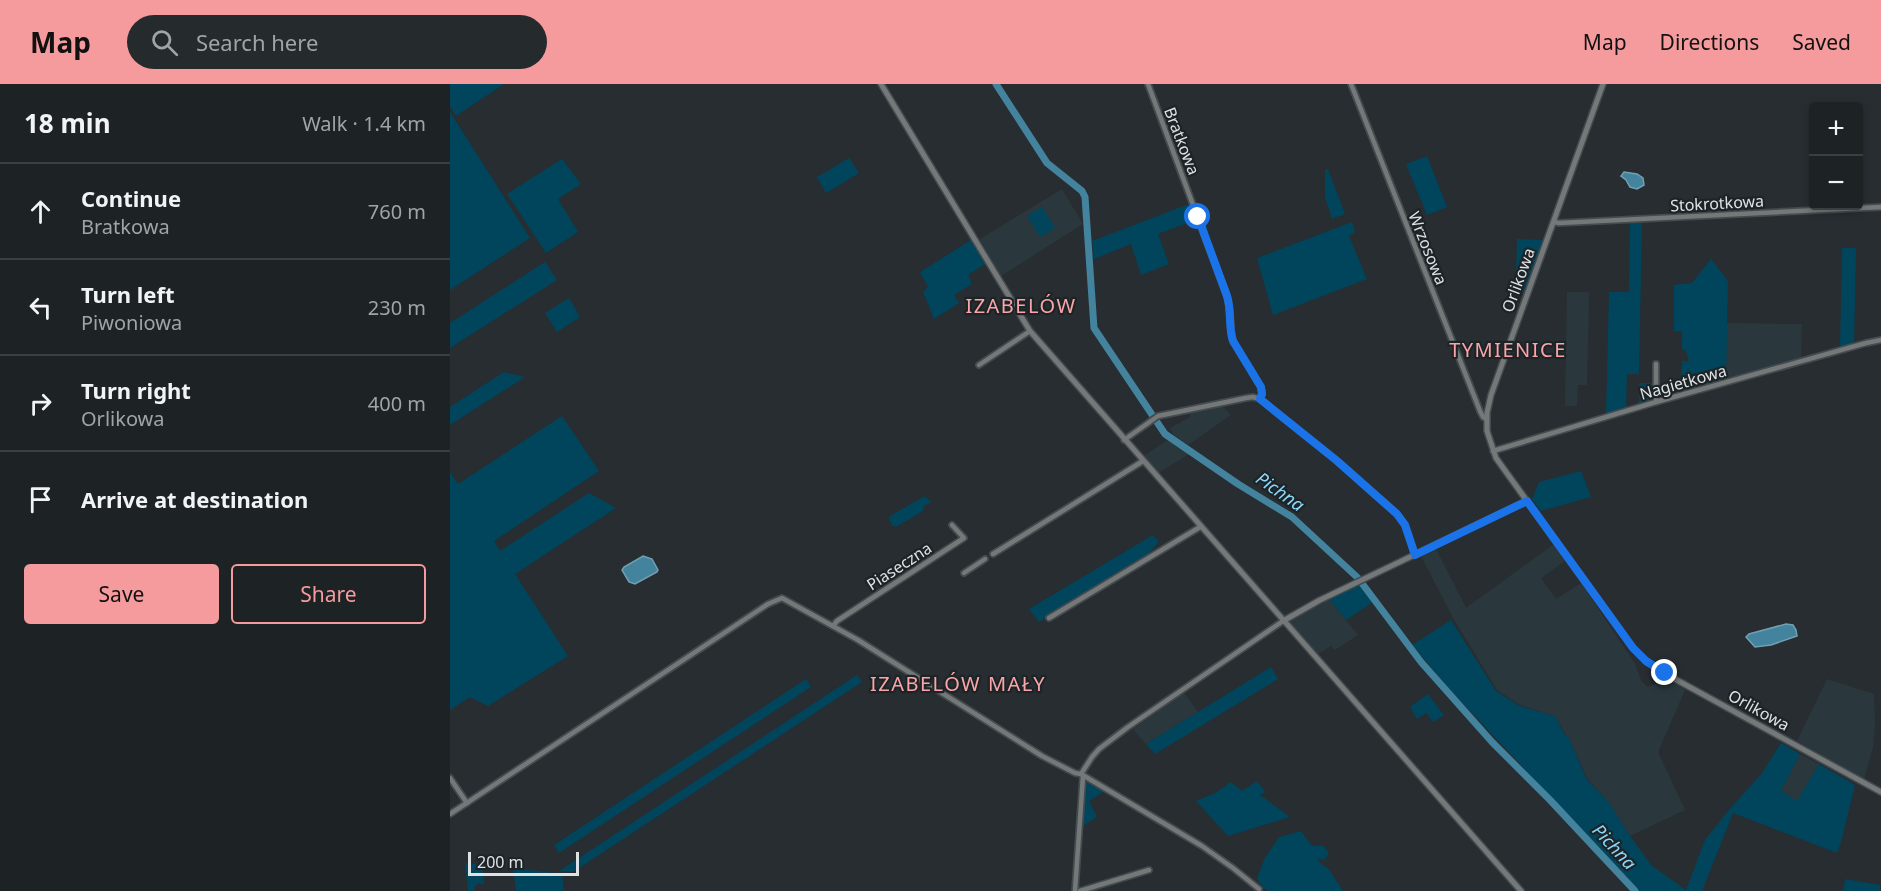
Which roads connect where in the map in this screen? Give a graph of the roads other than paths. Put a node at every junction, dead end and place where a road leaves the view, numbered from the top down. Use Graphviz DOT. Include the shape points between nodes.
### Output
graph roads {
  1 [pos="881,84"];
  2 [pos="1148,84"];
  3 [pos="1351,84"];
  4 [pos="1603,84"];
  5 [pos="1881,207"];
  6 [pos="1554,222"];
  7 [pos="1030,331"];
  8 [pos="1881,340"];
  9 [pos="1656,364"];
  10 [pos="979,365"];
  11 [pos="1260,399"];
  12 [pos="1656,402"];
  13 [pos="1486,419"];
  14 [pos="1124,440"];
  15 [pos="1493,451"];
  16 [pos="1143,461"];
  17 [pos="1527,501"];
  18 [pos="952,525"];
  19 [pos="1200,527"];
  20 [pos="993,554"];
  21 [pos="1415,555"];
  22 [pos="985,560"];
  23 [pos="964,573"];
  24 [pos="1049,618"];
  25 [pos="1283,621"];
  26 [pos="833,626"];
  27 [pos="1082,775"];
  28 [pos="450,777"];
  29 [pos="1881,792"];
  30 [pos="467,803"];
  31 [pos="450,814"];
  32 [pos="1149,870"];
  33 [pos="1259,889"];
  34 [pos="1075,891"];
  35 [pos="1080,891"];
  36 [pos="1521,891"];
  1 -- 7 [label="street"];
  2 -- 11 [label="street, Bratkowa" via="1227,296 1233,341 1261,387"];
  3 -- 13 [label="street, Wrzosowa" via="1479,411"];
  4 -- 6 [label="street, Orlikowa"];
  5 -- 6 [label="street, Stokrotkowa"];
  6 -- 13 [label="street, Orlikowa" via="1491,395"];
  7 -- 10 [label="street"];
  7 -- 14 [label="street"];
  8 -- 12 [label="street, Nagietkowa"];
  9 -- 12 [label="street"];
  11 -- 14 [label="street" via="1246,398 1156,418"];
  11 -- 21 [label="street" via="1397,514"];
  12 -- 15 [label="street, Nagietkowa"];
  13 -- 15 [label="street, Orlikowa"];
  14 -- 16 [label="street"];
  15 -- 17 [label="street, Orlikowa"];
  16 -- 19 [label="street"];
  16 -- 20 [label="street"];
  17 -- 21 [label="street"];
  17 -- 29 [label="street, Orlikowa" via="1646,661"];
  18 -- 26 [label="street, Piaseczna" via="964,538"];
  19 -- 24 [label="street"];
  19 -- 25 [label="street"];
  21 -- 25 [label="street"];
  22 -- 23 [label="street"];
  25 -- 27 [label="street" via="1114,738 1095,753"];
  25 -- 36 [label="street"];
  26 -- 27 [label="street" via="1042,756"];
  26 -- 30 [label="street" via="784,599 777,599"];
  27 -- 33 [label="street" via="1202,846"];
  27 -- 34 [label="street"];
  28 -- 30 [label="street"];
  30 -- 31 [label="street"];
  32 -- 35 [label="street"];
}
